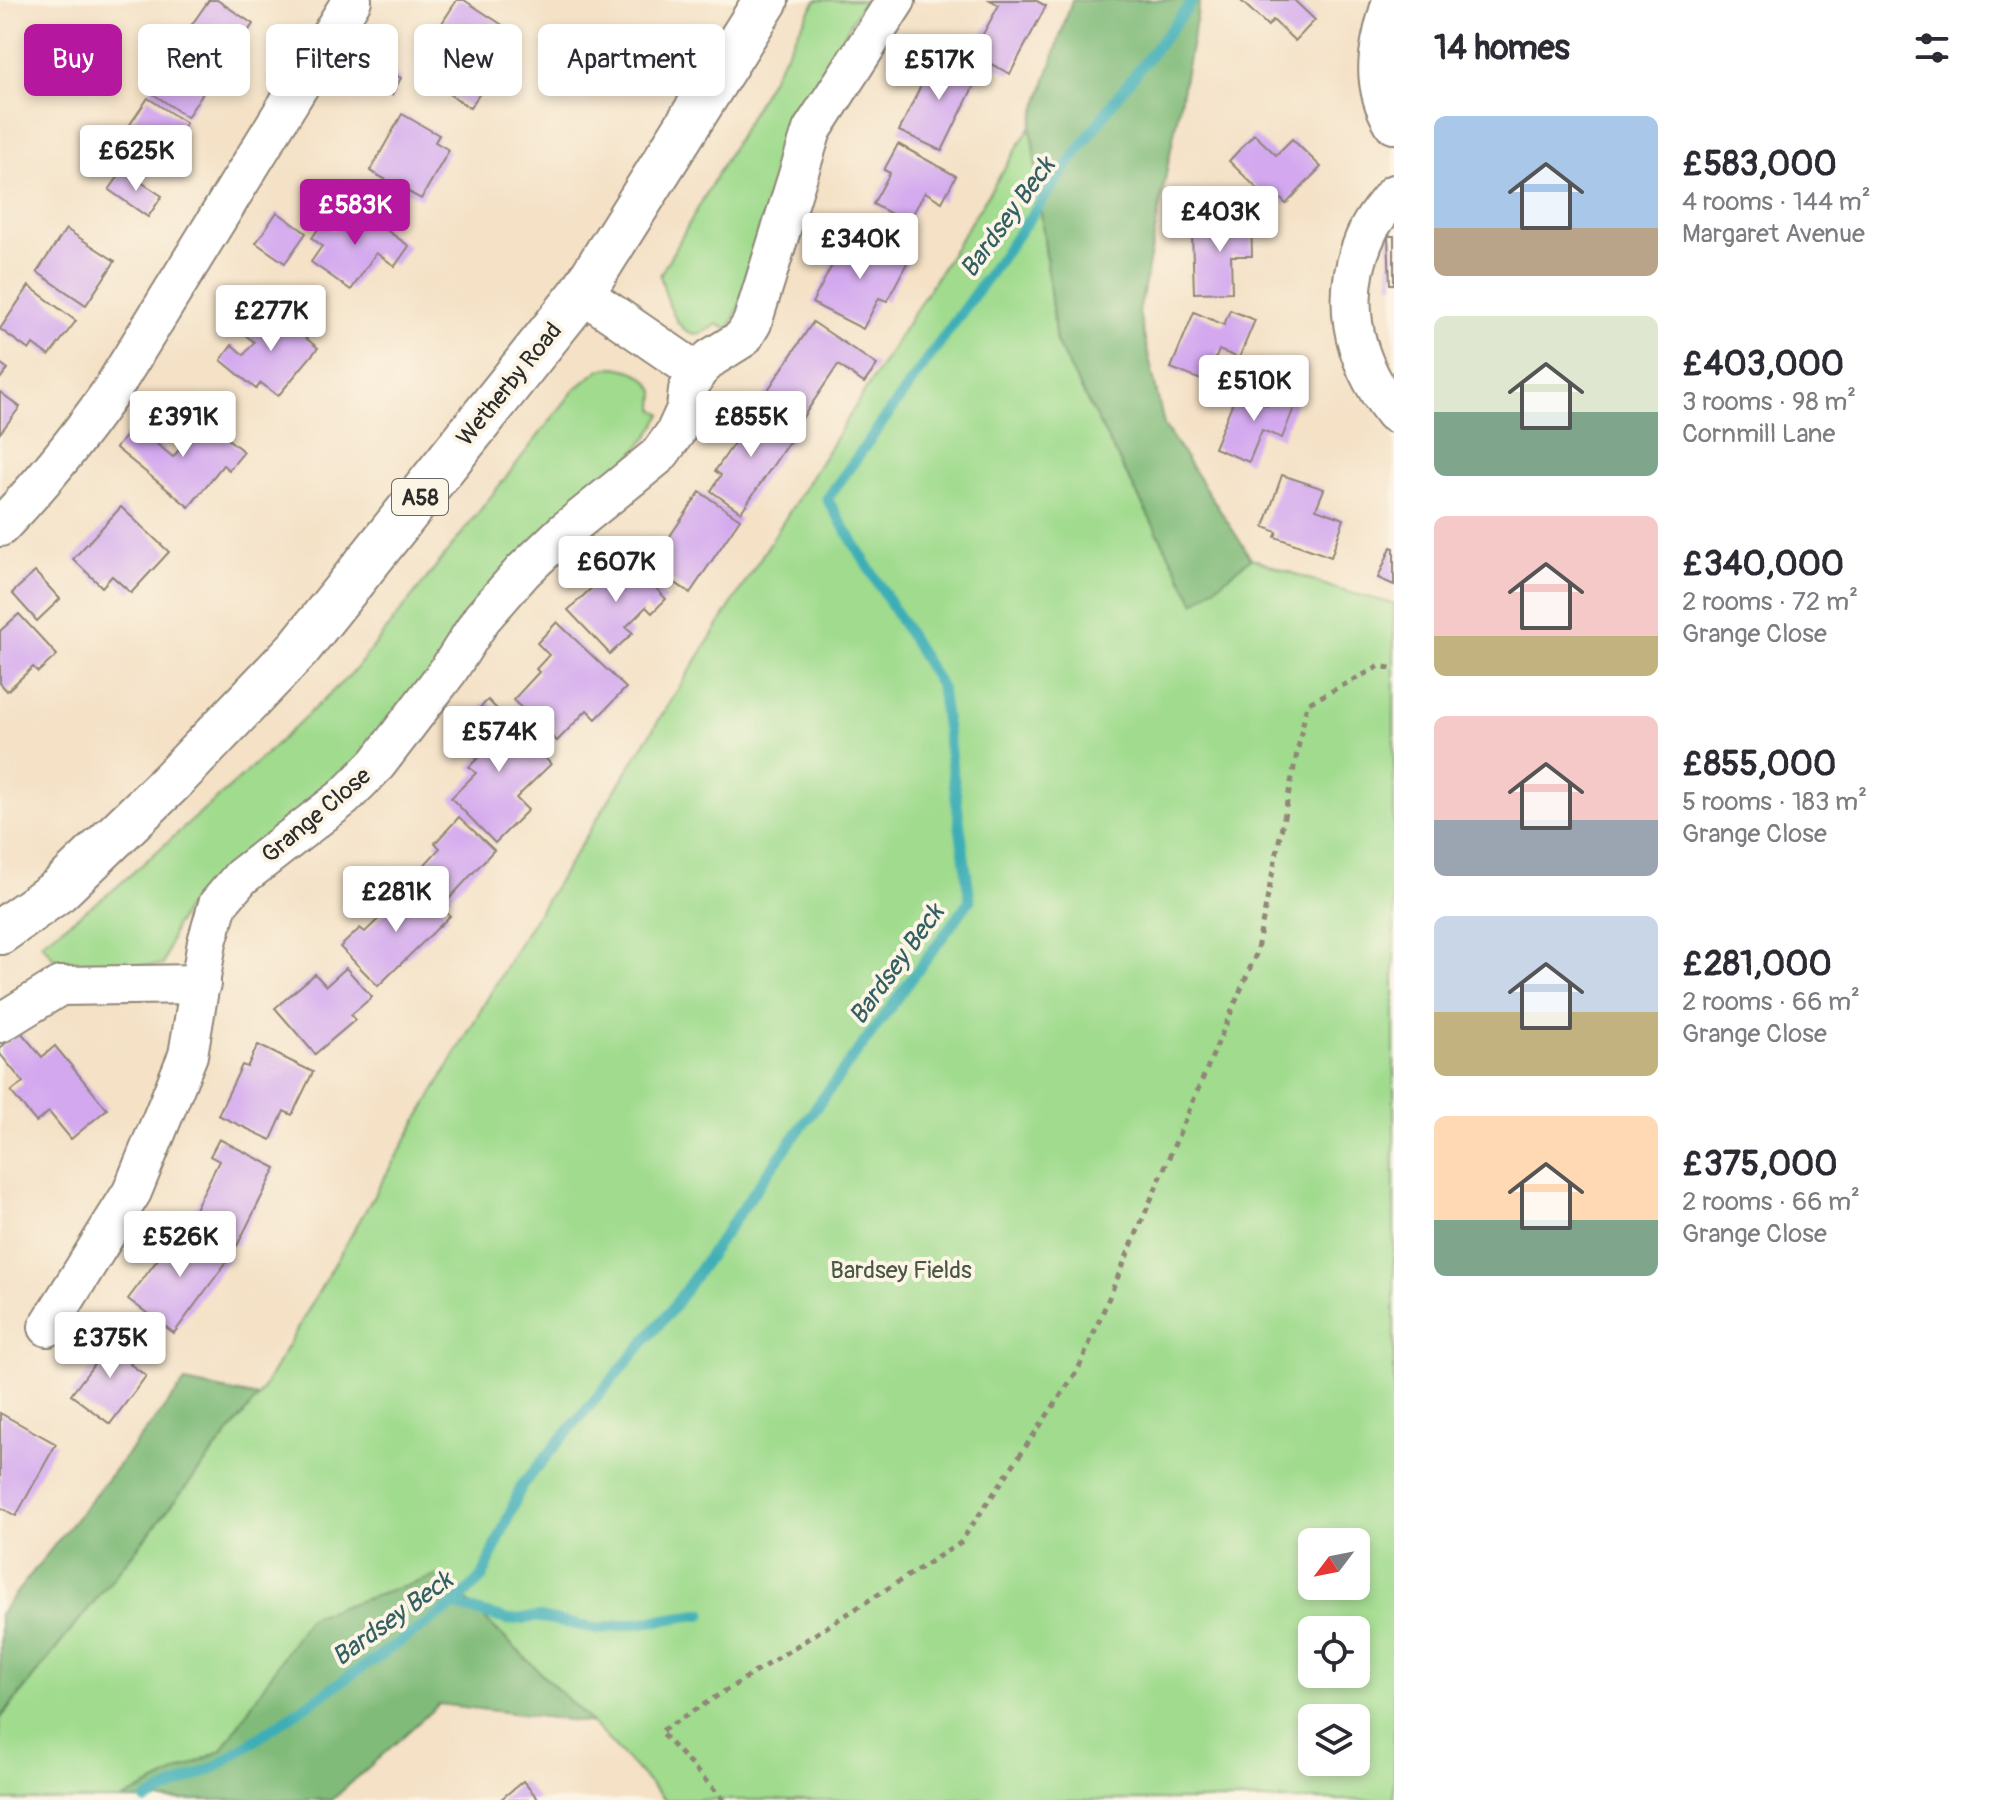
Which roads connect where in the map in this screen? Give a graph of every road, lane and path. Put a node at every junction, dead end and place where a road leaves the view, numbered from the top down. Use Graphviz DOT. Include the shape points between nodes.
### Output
graph roads {
  1 [pos="352,0"];
  2 [pos="766,0"];
  3 [pos="896,0"];
  4 [pos="1392,0"];
  5 [pos="1394,124"];
  6 [pos="1394,194"];
  7 [pos="582,293"];
  8 [pos="697,372"];
  9 [pos="1394,413"];
  10 [pos="0,527"];
  11 [pos="1394,669"];
  12 [pos="0,932"];
  13 [pos="201,984"];
  14 [pos="0,1023"];
  15 [pos="48,1327"];
  16 [pos="724,1800"];
  1 -- 10 [label="street" via="110,393 74,445"];
  2 -- 7 [label="main road, Wetherby Road / A58"];
  3 -- 8 [label="street" via="812,130 752,323 743,338"];
  4 -- 5 [label="street" via="1378,50 1380,93"];
  6 -- 9 [label="street" via="1370,226 1359,253 1352,310 1364,367"];
  7 -- 8 [label="street"];
  7 -- 12 [label="main road, Wetherby Road / A58" via="299,648 59,890"];
  8 -- 13 [label="street, Grange Close" via="686,409 659,455 523,571 482,618 377,764 343,798 241,877 218,904"];
  11 -- 16 [label="path" via="1380,666 1307,704 1256,954 1078,1370 960,1543 660,1732"];
  13 -- 14 [label="street" via="60,986"];
  13 -- 15 [label="street, Grange Close" via="188,1055 132,1192"];
}
